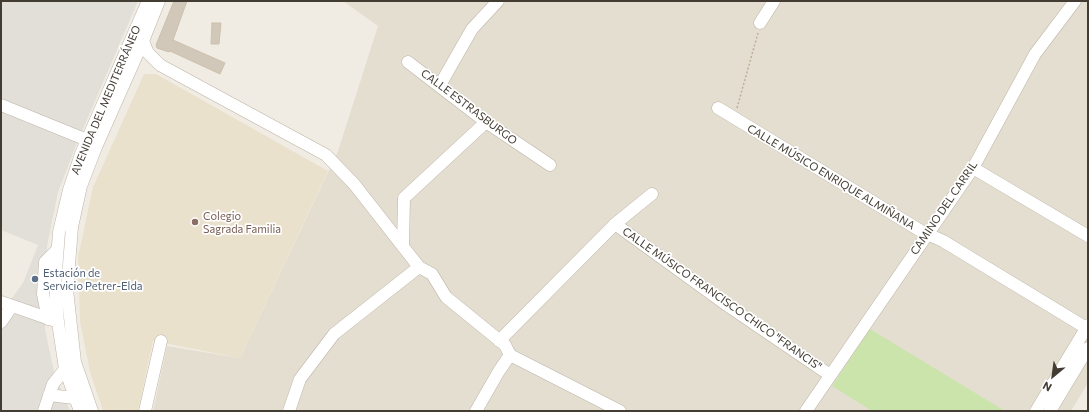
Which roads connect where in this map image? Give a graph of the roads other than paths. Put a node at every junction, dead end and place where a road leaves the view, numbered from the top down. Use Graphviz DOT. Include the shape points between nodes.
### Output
graph roads {
  1 [pos="148,1"];
  2 [pos="159,1"];
  3 [pos="498,1"];
  4 [pos="774,1"];
  5 [pos="1075,1"];
  6 [pos="760,23"];
  7 [pos="143,41"];
  8 [pos="408,62"];
  9 [pos="160,65"];
  10 [pos="132,66"];
  11 [pos="440,85"];
  12 [pos="1,105"];
  13 [pos="718,108"];
  14 [pos="486,122"];
  15 [pos="87,140"];
  16 [pos="550,165"];
  17 [pos="973,168"];
  18 [pos="652,194"];
  19 [pos="615,224"];
  20 [pos="928,233"];
  21 [pos="1088,236"];
  22 [pos="403,247"];
  23 [pos="418,267"];
  24 [pos="6,304"];
  25 [pos="53,320"];
  26 [pos="1,322"];
  27 [pos="1087,327"];
  28 [pos="161,341"];
  29 [pos="500,341"];
  30 [pos="1088,348"];
  31 [pos="510,356"];
  32 [pos="65,369"];
  33 [pos="830,375"];
  34 [pos="49,395"];
  35 [pos="74,398"];
  36 [pos="44,411"];
  37 [pos="80,411"];
  38 [pos="92,411"];
  39 [pos="145,411"];
  40 [pos="289,411"];
  41 [pos="476,411"];
  42 [pos="620,411"];
  43 [pos="806,411"];
  44 [pos="1036,411"];
  45 [pos="1050,411"];
  1 -- 15 [label="street, AVENIDA DEL MEDITERRÁNEO"];
  2 -- 7 [label="street, AVENIDA DEL MEDITERRÁNEO"];
  3 -- 11 [label="street" via="472,29"];
  4 -- 6 [label="street"];
  5 -- 17 [label="street, CAMINO DEL CARRIL" via="1035,54"];
  7 -- 9 [label="street" via="148,53"];
  7 -- 10 [label="street, AVENIDA DEL MEDITERRÁNEO"];
  8 -- 11 [label="street, CALLE ESTRASBURGO"];
  9 -- 10 [label="street" via="145,63"];
  9 -- 22 [label="street" via="326,155 354,184"];
  10 -- 38 [label="street, AVENIDA DEL MEDITERRÁNEO" via="96,147 82,186 72,227 67,290 75,362"];
  11 -- 14 [label="street, CALLE ESTRASBURGO"];
  12 -- 15 [label="street"];
  13 -- 20 [label="street, CALLE MÚSICO ENRIQUE ALMIÑANA"];
  14 -- 16 [label="street, CALLE ESTRASBURGO"];
  14 -- 22 [label="street" via="404,198"];
  15 -- 25 [label="street, AVENIDA DEL MEDITERRÁNEO" via="69,190 56,251"];
  17 -- 20 [label="street, CAMINO DEL CARRIL"];
  17 -- 21 [label="street"];
  18 -- 19 [label="street"];
  19 -- 29 [label="street"];
  19 -- 33 [label="street, CALLE MÚSICO FRANCISCO CHICO \"FRANCIS\"" via="724,303"];
  20 -- 27 [label="street, CALLE MÚSICO ENRIQUE ALMIÑANA"];
  20 -- 33 [label="street, CAMINO DEL CARRIL"];
  22 -- 23 [label="street"];
  23 -- 29 [label="street" via="432,274 446,296"];
  23 -- 40 [label="street" via="334,334 300,379"];
  24 -- 25 [label="street"];
  24 -- 26 [label="street"];
  25 -- 32 [label="street, AVENIDA DEL MEDITERRÁNEO"];
  27 -- 44 [label="street"];
  28 -- 39 [label="street"];
  29 -- 31 [label="street"];
  30 -- 45 [label="street"];
  31 -- 41 [label="street"];
  31 -- 42 [label="street"];
  32 -- 34 [label="street" via="53,384"];
  32 -- 35 [label="street, AVENIDA DEL MEDITERRÁNEO"];
  33 -- 43 [label="street, CAMINO DEL CARRIL"];
  34 -- 35 [label="street"];
  34 -- 36 [label="street"];
  35 -- 37 [label="street, AVENIDA DEL MEDITERRÁNEO"];
}
